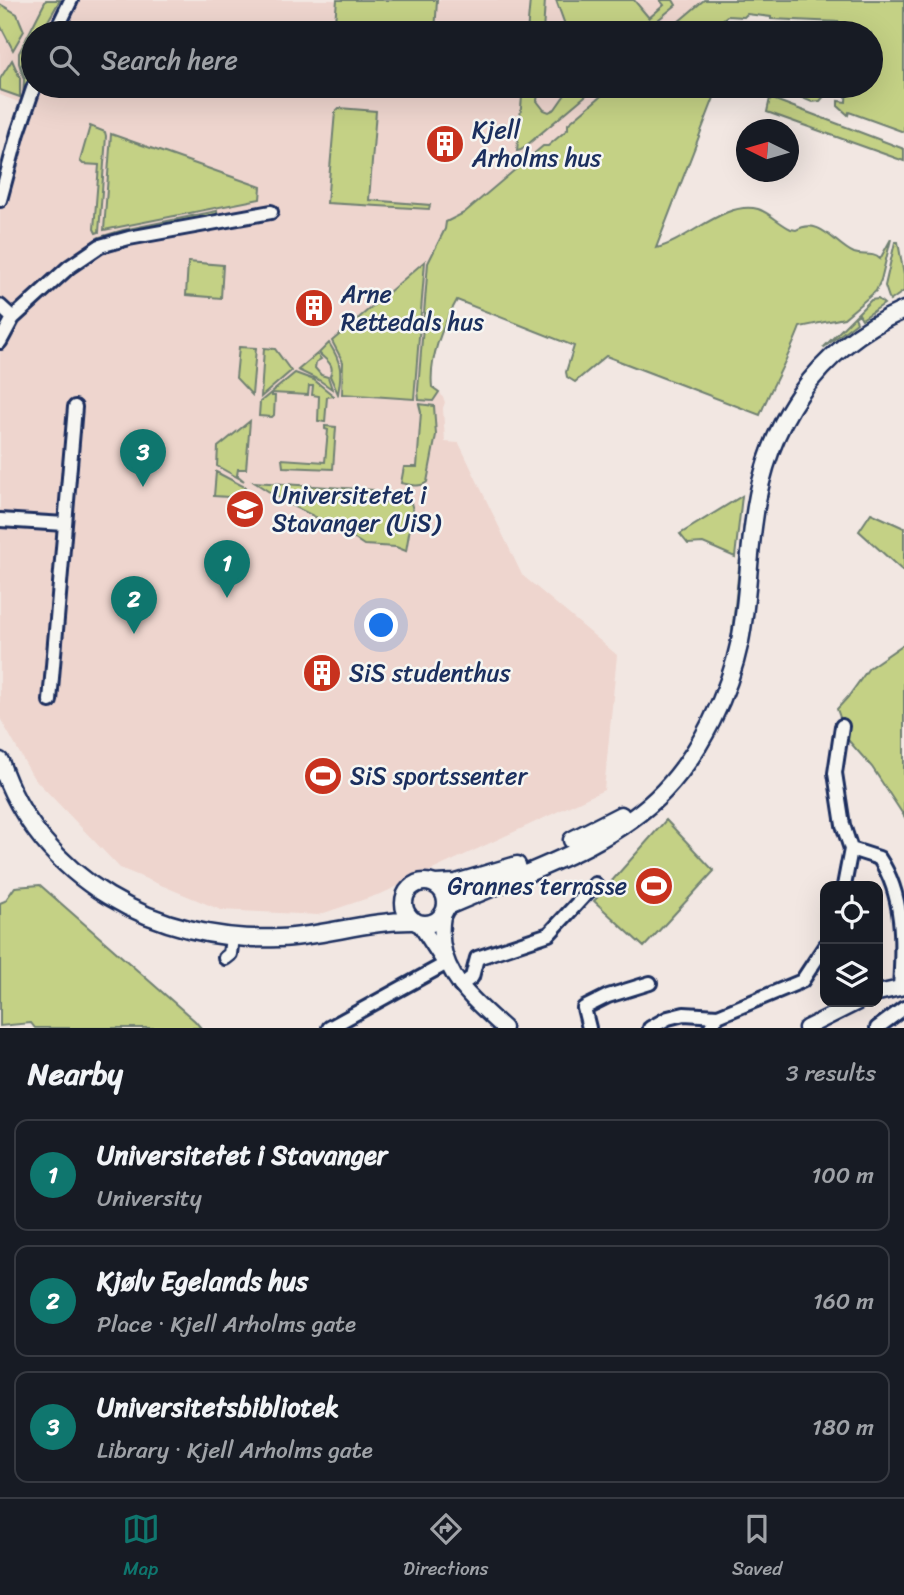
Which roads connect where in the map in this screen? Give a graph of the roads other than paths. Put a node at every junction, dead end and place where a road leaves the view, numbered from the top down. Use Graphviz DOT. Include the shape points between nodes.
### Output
graph roads {
  1 [pos="71,0"];
  2 [pos="61,21"];
  3 [pos="30,98"];
  4 [pos="0,200"];
  5 [pos="271,212"];
  6 [pos="0,306"];
  7 [pos="904,310"];
  8 [pos="13,318"];
  9 [pos="904,321"];
  10 [pos="0,342"];
  11 [pos="75,407"];
  12 [pos="771,451"];
  13 [pos="0,520"];
  14 [pos="65,524"];
  15 [pos="50,701"];
  16 [pos="842,726"];
  17 [pos="697,744"];
  18 [pos="0,761"];
  19 [pos="851,849"];
  20 [pos="845,881"];
  21 [pos="435,884"];
  22 [pos="595,884"];
  23 [pos="405,896"];
  24 [pos="445,911"];
  25 [pos="417,922"];
  26 [pos="354,927"];
  27 [pos="904,934"];
  28 [pos="232,937"];
  29 [pos="820,954"];
  30 [pos="225,958"];
  31 [pos="447,963"];
  32 [pos="650,983"];
  33 [pos="460,986"];
  34 [pos="902,987"];
  35 [pos="883,992"];
  36 [pos="848,1007"];
  37 [pos="904,1008"];
  38 [pos="718,1016"];
  39 [pos="329,1028"];
  40 [pos="503,1028"];
  41 [pos="589,1028"];
  42 [pos="650,1028"];
  43 [pos="710,1028"];
  44 [pos="806,1028"];
  45 [pos="877,1028"];
  1 -- 2 [label="street"];
  3 -- 4 [label="street"];
  5 -- 8 [label="street" via="100,246 75,261"];
  6 -- 8 [label="street"];
  7 -- 12 [label="main road" via="853,340 810,380 781,424"];
  8 -- 10 [label="street"];
  9 -- 12 [label="main road" via="867,342 818,385"];
  11 -- 14 [label="street"];
  12 -- 17 [label="main road" via="754,517 736,657 719,705"];
  13 -- 14 [label="street"];
  14 -- 15 [label="street"];
  16 -- 19 [label="street" via="835,773"];
  17 -- 21 [label="main road" via="651,792 611,821 513,867"];
  17 -- 24 [label="main road" via="676,778 624,826"];
  18 -- 28 [label="main road" via="28,821 57,857 82,878 147,915"];
  19 -- 20 [label="street"];
  19 -- 27 [label="street" via="873,855 883,864 902,906"];
  21 -- 23 [label="main road" via="414,885"];
  21 -- 24 [label="main road" via="444,894"];
  22 -- 33 [label="street" via="556,935 477,958 472,977"];
  23 -- 25 [label="main road" via="406,911"];
  23 -- 26 [label="main road"];
  24 -- 25 [label="main road" via="434,922"];
  24 -- 31 [label="street" via="442,937"];
  25 -- 26 [label="main road"];
  25 -- 31 [label="street"];
  26 -- 28 [label="main road" via="282,937"];
  27 -- 34 [label="street"];
  28 -- 30 [label="street"];
  29 -- 38 [label="street" via="802,981"];
  31 -- 33 [label="street"];
  31 -- 39 [label="street"];
  32 -- 41 [label="street" via="584,1008"];
  33 -- 40 [label="street"];
  34 -- 35 [label="street"];
  36 -- 44 [label="street"];
  37 -- 45 [label="street"];
  38 -- 42 [label="street" via="687,1014"];
  38 -- 43 [label="street"];
}
